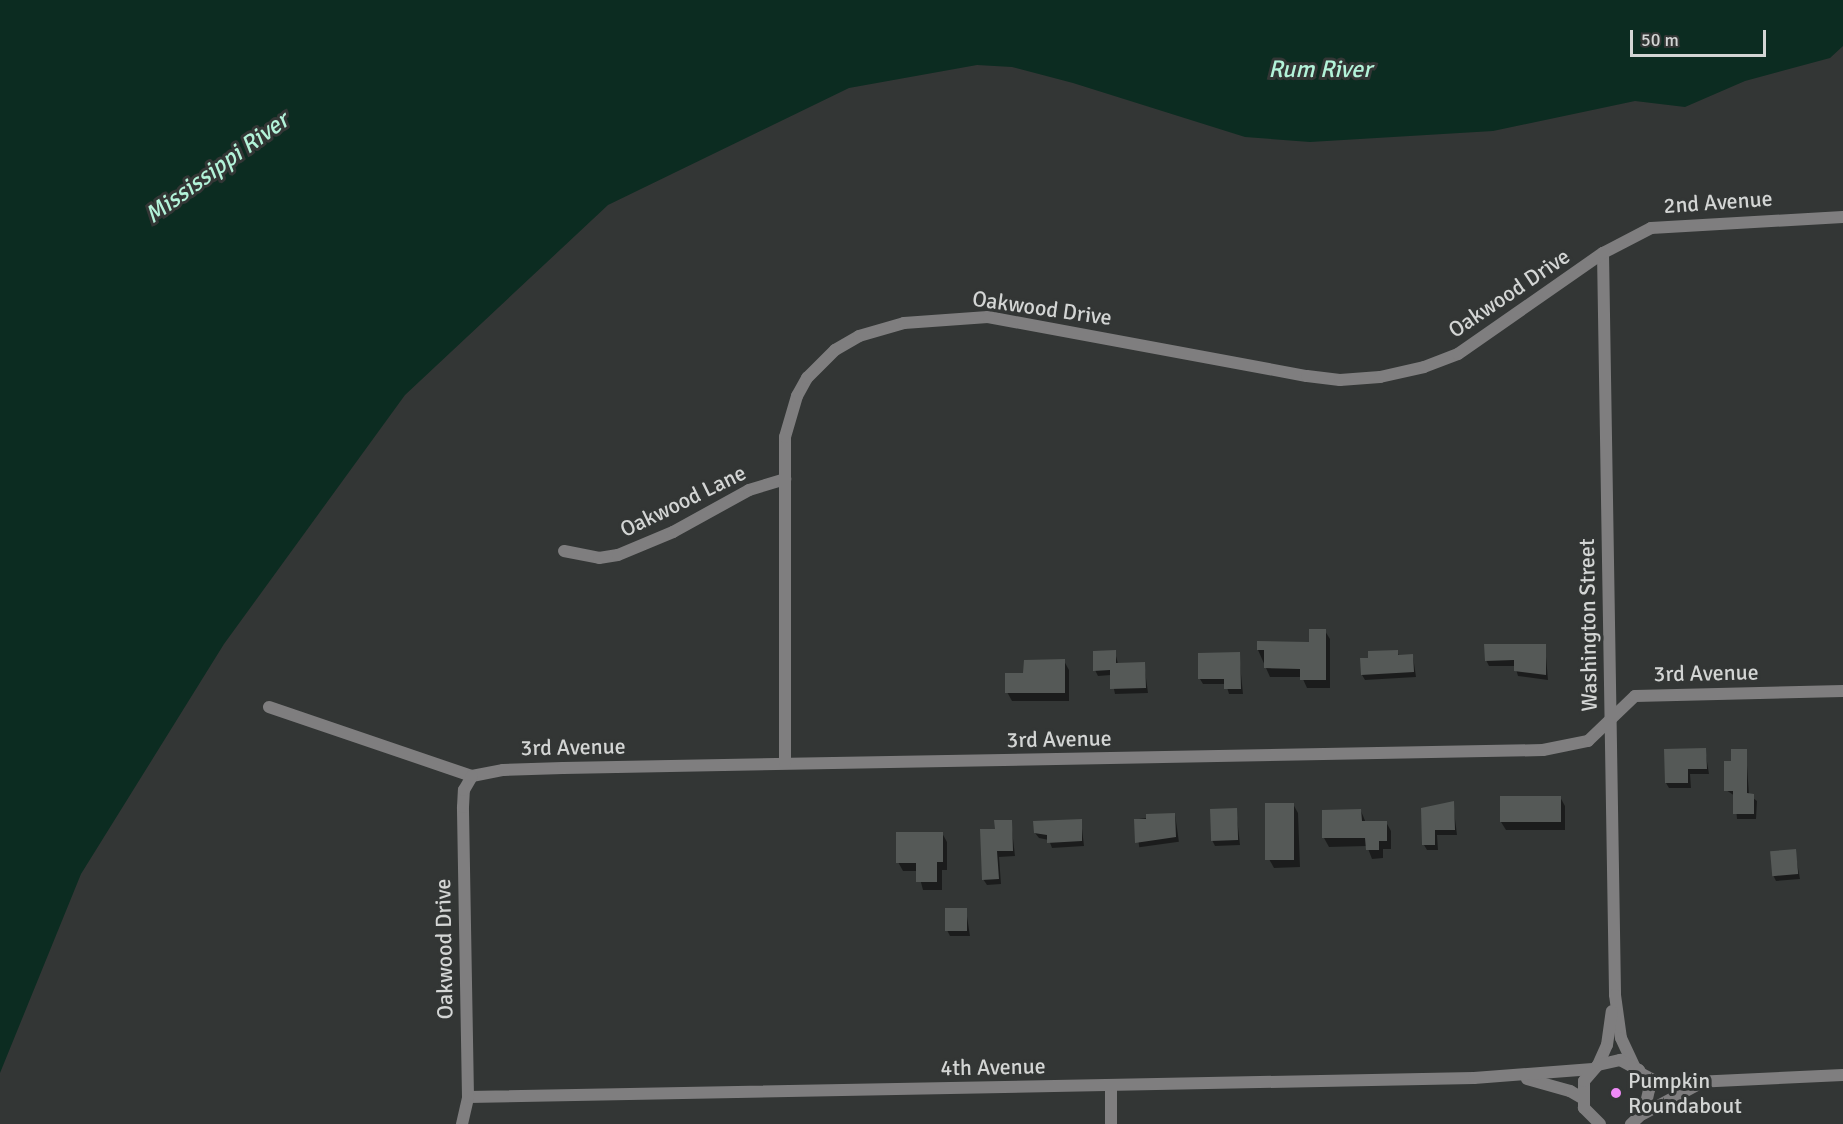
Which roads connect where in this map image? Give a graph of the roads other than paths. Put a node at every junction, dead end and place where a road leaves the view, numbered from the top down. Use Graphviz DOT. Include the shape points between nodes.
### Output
graph roads {
  1 [pos="1843,217"];
  2 [pos="1603,253"];
  3 [pos="784,479"];
  4 [pos="564,551"];
  5 [pos="1843,691"];
  6 [pos="269,707"];
  7 [pos="1611,717"];
  8 [pos="785,763"];
  9 [pos="472,776"];
  10 [pos="1615,995"];
  11 [pos="1595,1067"];
  12 [pos="1638,1070"];
  13 [pos="1843,1075"];
  14 [pos="1520,1077"];
  15 [pos="1706,1081"];
  16 [pos="1111,1086"];
  17 [pos="468,1097"];
  18 [pos="1583,1103"];
  19 [pos="1635,1121"];
  20 [pos="462,1124"];
  21 [pos="1112,1124"];
  22 [pos="1586,1124"];
  23 [pos="1600,1124"];
  1 -- 2 [label="street, 2nd Avenue" via="1651,228"];
  2 -- 3 [label="street, Oakwood Drive" via="1458,354 1424,368 1380,376 1340,380 1307,376 988,316 951,317 881,328 835,350 807,378 790,416"];
  2 -- 7 [label="street, Washington Street"];
  3 -- 4 [label="street, Oakwood Lane" via="749,490 673,532 618,555 599,558"];
  3 -- 8 [label="street, Oakwood Drive"];
  5 -- 7 [label="street, 3rd Avenue" via="1643,695 1625,703"];
  6 -- 9 [label="street, 3rd Avenue"];
  7 -- 8 [label="street, 3rd Avenue" via="1588,741 1543,750"];
  7 -- 10 [label="street, Washington Street"];
  8 -- 9 [label="street, 3rd Avenue" via="503,770"];
  9 -- 17 [label="street, Oakwood Drive" via="464,790 463,807"];
  10 -- 11 [label="street, Washington Street" via="1607,1045"];
  10 -- 12 [label="street, Washington Street" via="1621,1038"];
  11 -- 12 [label="street" via="1620,1060"];
  11 -- 14 [label="street, 4th Avenue"];
  11 -- 18 [label="street" via="1584,1081"];
  12 -- 15 [label="street" via="1654,1081"];
  12 -- 19 [label="street" via="1649,1090"];
  13 -- 15 [label="street"];
  14 -- 16 [label="street, 4th Avenue"];
  14 -- 18 [label="street, 4th Avenue" via="1570,1091"];
  15 -- 19 [label="street"];
  16 -- 17 [label="street, 4th Avenue"];
  16 -- 21 [label="street"];
  17 -- 20 [label="street, Oakwood Drive"];
  18 -- 22 [label="street"];
  18 -- 23 [label="street"];
}
